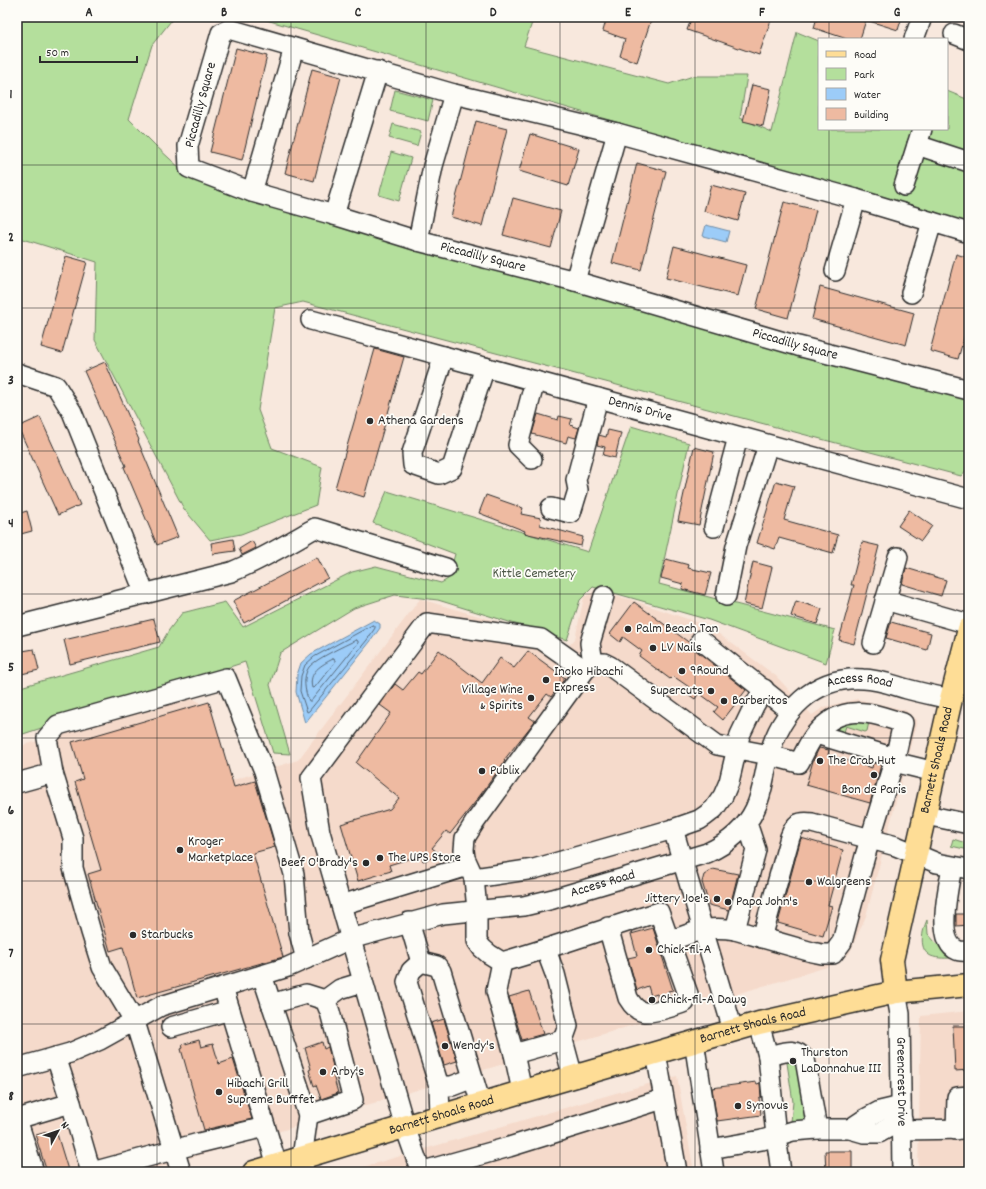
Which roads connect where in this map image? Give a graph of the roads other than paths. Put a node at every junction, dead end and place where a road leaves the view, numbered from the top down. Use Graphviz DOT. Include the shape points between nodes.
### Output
graph roads {
  1 [pos="922,17"];
  2 [pos="914,38"];
  3 [pos="294,48"];
  4 [pos="378,71"];
  5 [pos="454,94"];
  6 [pos="617,133"];
  7 [pos="919,137"];
  8 [pos="969,162"];
  9 [pos="904,186"];
  10 [pos="252,192"];
  11 [pos="856,199"];
  12 [pos="334,215"];
  13 [pos="932,222"];
  14 [pos="969,233"];
  15 [pos="418,241"];
  16 [pos="835,271"];
  17 [pos="575,281"];
  18 [pos="911,293"];
  19 [pos="311,320"];
  20 [pos="444,356"];
  21 [pos="485,367"];
  22 [pos="17,373"];
  23 [pos="535,381"];
  24 [pos="969,390"];
  25 [pos="598,398"];
  26 [pos="738,436"];
  27 [pos="768,445"];
  28 [pos="532,460"];
  29 [pos="969,499"];
  30 [pos="551,508"];
  31 [pos="714,526"];
  32 [pos="898,558"];
  33 [pos="446,568"];
  34 [pos="145,594"];
  35 [pos="604,596"];
  36 [pos="726,596"];
  37 [pos="885,600"];
  38 [pos="969,624"];
  39 [pos="17,626"];
  40 [pos="969,629"];
  41 [pos="702,640"];
  42 [pos="873,642"];
  43 [pos="589,666"];
  44 [pos="965,668"];
  45 [pos="764,689"];
  46 [pos="951,699"];
  47 [pos="790,711"];
  48 [pos="816,734"];
  49 [pos="736,748"];
  50 [pos="769,755"];
  51 [pos="894,760"];
  52 [pos="935,772"];
  53 [pos="53,773"];
  54 [pos="17,784"];
  55 [pos="926,815"];
  56 [pos="747,823"];
  57 [pos="969,824"];
  58 [pos="673,829"];
  59 [pos="871,839"];
  60 [pos="916,854"];
  61 [pos="683,861"];
  62 [pos="960,868"];
  63 [pos="471,872"];
  64 [pos="341,905"];
  65 [pos="477,910"];
  66 [pos="409,922"];
  67 [pos="608,927"];
  68 [pos="703,929"];
  69 [pos="735,930"];
  70 [pos="762,938"];
  71 [pos="350,939"];
  72 [pos="670,941"];
  73 [pos="546,950"];
  74 [pos="969,951"];
  75 [pos="306,959"];
  76 [pos="421,962"];
  77 [pos="502,962"];
  78 [pos="262,975"];
  79 [pos="363,982"];
  80 [pos="969,986"];
  81 [pos="223,987"];
  82 [pos="896,992"];
  83 [pos="325,1000"];
  84 [pos="271,1004"];
  85 [pos="230,1010"];
  86 [pos="135,1022"];
  87 [pos="759,1023"];
  88 [pos="171,1027"];
  89 [pos="733,1030"];
  90 [pos="563,1040"];
  91 [pos="694,1041"];
  92 [pos="656,1053"];
  93 [pos="514,1054"];
  94 [pos="768,1056"];
  95 [pos="56,1057"];
  96 [pos="17,1068"];
  97 [pos="573,1077"];
  98 [pos="473,1078"];
  99 [pos="439,1086"];
  100 [pos="522,1092"];
  101 [pos="969,1096"];
  102 [pos="663,1099"];
  103 [pos="72,1103"];
  104 [pos="481,1104"];
  105 [pos="308,1115"];
  106 [pos="440,1116"];
  107 [pos="902,1119"];
  108 [pos="265,1127"];
  109 [pos="405,1127"];
  110 [pos="817,1129"];
  111 [pos="962,1129"];
  112 [pos="776,1136"];
  113 [pos="174,1149"];
  114 [pos="710,1149"];
  115 [pos="303,1165"];
  116 [pos="277,1166"];
  117 [pos="34,1172"];
  118 [pos="91,1172"];
  119 [pos="181,1172"];
  120 [pos="254,1172"];
  121 [pos="421,1172"];
  122 [pos="677,1172"];
  123 [pos="714,1172"];
  124 [pos="781,1172"];
  125 [pos="902,1172"];
  1 -- 2 [label="street"];
  3 -- 4 [label="street, Piccadilly Square"];
  3 -- 10 [label="street"];
  3 -- 10 [label="street, Piccadilly Square" via="229,29 221,33 188,146 189,168"];
  4 -- 5 [label="street, Piccadilly Square"];
  4 -- 12 [label="street"];
  5 -- 6 [label="street, Piccadilly Square"];
  5 -- 15 [label="street" via="433,166"];
  6 -- 11 [label="street, Piccadilly Square"];
  6 -- 17 [label="street"];
  7 -- 8 [label="street"];
  7 -- 9 [label="street"];
  10 -- 12 [label="street, Piccadilly Square"];
  11 -- 13 [label="street, Piccadilly Square"];
  11 -- 16 [label="street"];
  12 -- 15 [label="street, Piccadilly Square"];
  13 -- 14 [label="street, Piccadilly Square"];
  13 -- 18 [label="street"];
  15 -- 17 [label="street, Piccadilly Square"];
  17 -- 24 [label="street, Piccadilly Square" via="798,346"];
  19 -- 20 [label="street, Dennis Drive"];
  20 -- 21 [label="street, Dennis Drive"];
  20 -- 21 [label="street" via="412,453 413,465 438,474 452,468"];
  21 -- 23 [label="street, Dennis Drive"];
  22 -- 34 [label="street" via="56,386 72,412"];
  23 -- 25 [label="street, Dennis Drive"];
  23 -- 28 [label="street" via="518,445"];
  25 -- 26 [label="street, Dennis Drive"];
  25 -- 30 [label="street" via="576,480 578,490 571,513"];
  26 -- 27 [label="street, Dennis Drive"];
  26 -- 31 [label="street"];
  27 -- 29 [label="street, Dennis Drive"];
  27 -- 36 [label="street" via="736,546"];
  32 -- 37 [label="street"];
  33 -- 34 [label="street" via="315,528 250,565"];
  34 -- 39 [label="street"];
  35 -- 43 [label="street" via="590,643"];
  37 -- 38 [label="street"];
  37 -- 42 [label="street"];
  40 -- 44 [label="main road, Barnett Shoals Road"];
  41 -- 45 [label="street"];
  43 -- 49 [label="street" via="604,662 717,745"];
  43 -- 63 [label="street" via="465,838 465,858"];
  43 -- 64 [label="street" via="541,640 427,623 311,778 320,832"];
  44 -- 46 [label="main road, Barnett Shoals Road"];
  45 -- 47 [label="street"];
  45 -- 49 [label="street" via="743,727"];
  46 -- 47 [label="street, Access Road" via="877,681 853,679 834,682 814,690"];
  46 -- 52 [label="main road, Barnett Shoals Road"];
  47 -- 50 [label="street, Access Road" via="778,729"];
  48 -- 50 [label="street" via="799,763"];
  48 -- 51 [label="street"];
  48 -- 51 [label="street" via="839,716 858,712 875,714 903,723"];
  49 -- 50 [label="street"];
  49 -- 58 [label="street" via="729,782 720,802 706,816"];
  50 -- 56 [label="street, Access Road" via="760,796"];
  51 -- 52 [label="street"];
  51 -- 59 [label="street"];
  52 -- 55 [label="main road, Barnett Shoals Road"];
  53 -- 54 [label="street"];
  53 -- 75 [label="street" via="47,738 58,725 226,678 264,771 294,874 299,934"];
  53 -- 86 [label="street" via="73,838 73,868 102,967"];
  55 -- 57 [label="street"];
  55 -- 60 [label="main road, Barnett Shoals Road"];
  56 -- 61 [label="street, Access Road" via="719,848"];
  56 -- 69 [label="street" via="756,850"];
  58 -- 61 [label="street"];
  58 -- 63 [label="street" via="534,869"];
  59 -- 60 [label="street"];
  59 -- 70 [label="street" via="842,942 833,954 822,954"];
  59 -- 70 [label="street" via="812,823 798,824 790,837"];
  60 -- 62 [label="street" via="937,863"];
  60 -- 82 [label="main road, Barnett Shoals Road" via="892,960"];
  61 -- 65 [label="street, Access Road" via="554,899 524,906"];
  61 -- 68 [label="street"];
  62 -- 74 [label="street" via="945,908 946,933 950,945 957,951"];
  63 -- 64 [label="street"];
  63 -- 65 [label="street"];
  64 -- 71 [label="street"];
  65 -- 66 [label="street, Access Road"];
  65 -- 77 [label="street" via="477,941 489,954"];
  66 -- 71 [label="street, Access Road"];
  66 -- 76 [label="street"];
  67 -- 72 [label="street" via="659,912"];
  67 -- 72 [label="street" via="628,998 633,1006 645,1013 685,1002 688,994"];
  67 -- 73 [label="street"];
  68 -- 69 [label="street"];
  68 -- 72 [label="street"];
  68 -- 89 [label="street"];
  69 -- 70 [label="street"];
  71 -- 75 [label="street, Access Road"];
  71 -- 79 [label="street"];
  73 -- 77 [label="street"];
  73 -- 90 [label="street" via="568,1026"];
  75 -- 78 [label="street, Access Road"];
  76 -- 98 [label="street" via="437,966 441,971"];
  76 -- 99 [label="street" via="411,971 407,982"];
  77 -- 93 [label="street" via="496,991"];
  78 -- 81 [label="street, Access Road"];
  78 -- 84 [label="street"];
  79 -- 83 [label="street" via="340,989"];
  79 -- 109 [label="street"];
  80 -- 82 [label="main road"];
  81 -- 85 [label="street"];
  81 -- 86 [label="street, Access Road" via="161,1006"];
  82 -- 87 [label="main road, Barnett Shoals Road"];
  82 -- 107 [label="street, Greencrest Drive" via="900,1014"];
  83 -- 84 [label="street" via="306,994"];
  83 -- 105 [label="street" via="353,1100"];
  84 -- 105 [label="street"];
  85 -- 88 [label="street"];
  85 -- 108 [label="street"];
  86 -- 95 [label="street, Access Road" via="109,1037"];
  86 -- 113 [label="street"];
  87 -- 89 [label="main road, Barnett Shoals Road"];
  87 -- 94 [label="street"];
  89 -- 91 [label="main road, Barnett Shoals Road"];
  90 -- 93 [label="street"];
  90 -- 97 [label="street"];
  91 -- 92 [label="main road, Barnett Shoals Road"];
  91 -- 114 [label="street"];
  92 -- 97 [label="main road, Barnett Shoals Road"];
  92 -- 102 [label="street"];
  93 -- 100 [label="street"];
  94 -- 110 [label="street" via="792,1051 798,1052 805,1059"];
  94 -- 112 [label="street"];
  95 -- 96 [label="street, Access Road"];
  95 -- 103 [label="street"];
  97 -- 100 [label="main road, Barnett Shoals Road"];
  98 -- 99 [label="street" via="452,1086"];
  98 -- 104 [label="street"];
  99 -- 106 [label="street"];
  100 -- 104 [label="main road, Barnett Shoals Road"];
  101 -- 111 [label="street" via="957,1097"];
  102 -- 121 [label="street"];
  102 -- 122 [label="street"];
  103 -- 117 [label="street" via="17,1119"];
  103 -- 118 [label="street"];
  104 -- 106 [label="main road, Barnett Shoals Road"];
  105 -- 115 [label="street"];
  106 -- 109 [label="main road, Barnett Shoals Road"];
  107 -- 110 [label="street" via="879,1133 864,1133 850,1129"];
  107 -- 111 [label="street"];
  107 -- 125 [label="street, Greencrest Drive"];
  108 -- 113 [label="street"];
  108 -- 116 [label="street"];
  109 -- 115 [label="main road, Barnett Shoals Road"];
  109 -- 121 [label="street"];
  110 -- 112 [label="street" via="793,1131"];
  112 -- 114 [label="street"];
  112 -- 124 [label="street"];
  113 -- 118 [label="street"];
  113 -- 119 [label="street"];
  114 -- 123 [label="street"];
  115 -- 116 [label="main road, Barnett Shoals Road"];
  116 -- 120 [label="main road, Barnett Shoals Road"];
}
